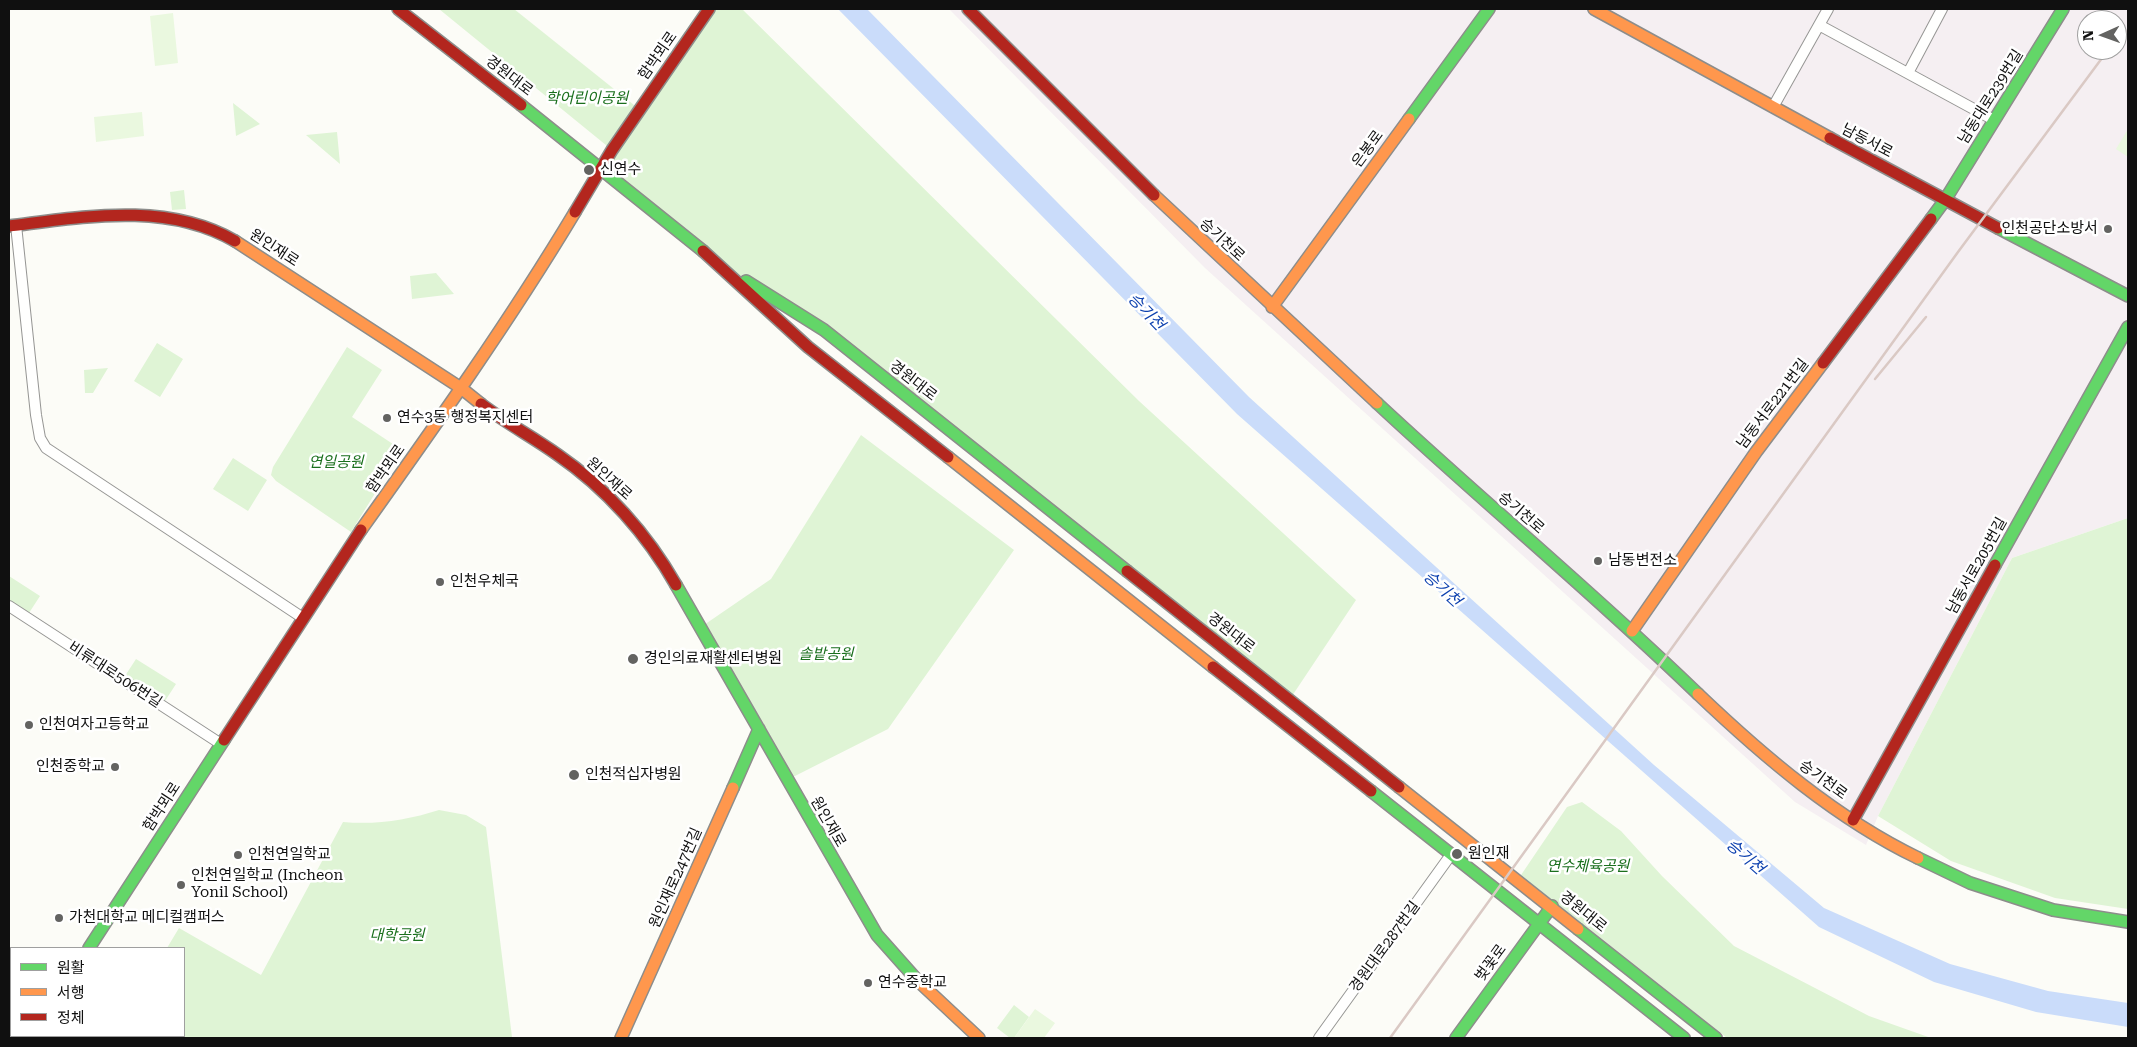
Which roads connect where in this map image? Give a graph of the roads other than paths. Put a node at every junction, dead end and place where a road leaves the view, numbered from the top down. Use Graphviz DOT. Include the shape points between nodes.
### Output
graph roads {
  1 [pos="398,9"];
  2 [pos="709,9"];
  3 [pos="968,9"];
  4 [pos="1489,9"];
  5 [pos="1594,9"];
  6 [pos="1828,9"];
  7 [pos="1942,9"];
  8 [pos="2063,9"];
  9 [pos="1819,25"];
  10 [pos="1908,73"];
  11 [pos="1773,107"];
  12 [pos="1994,120"];
  13 [pos="603,168"];
  14 [pos="1945,200"];
  15 [pos="13,225"];
  16 [pos="718,263"];
  17 [pos="2128,296"];
  18 [pos="1272,307"];
  19 [pos="2128,327"];
  20 [pos="461,388"];
  21 [pos="9,606"];
  22 [pos="303,618"];
  23 [pos="1632,630"];
  24 [pos="759,729"];
  25 [pos="221,744"];
  26 [pos="1853,820"];
  27 [pos="1450,856"];
  28 [pos="1552,906"];
  29 [pos="2128,922"];
  30 [pos="1538,925"];
  31 [pos="90,947"];
  32 [pos="622,1038"];
  33 [pos="979,1038"];
  34 [pos="1319,1038"];
  35 [pos="1456,1038"];
  36 [pos="1684,1038"];
  37 [pos="1716,1038"];
  1 -- 13 [label="main road, 경원대로"];
  2 -- 13 [label="main road, 함박뫼로"];
  3 -- 18 [label="main road, 승기천로" via="1189,230"];
  4 -- 18 [label="main road, 은봉로"];
  5 -- 11 [label="main road, 남동서로"];
  6 -- 9 [label="street"];
  7 -- 10 [label="street"];
  8 -- 12 [label="main road, 남동대로239번길"];
  9 -- 10 [label="street"];
  9 -- 11 [label="street"];
  10 -- 12 [label="street"];
  11 -- 14 [label="main road, 남동서로"];
  12 -- 14 [label="main road, 남동대로239번길"];
  13 -- 16 [label="main road, 경원대로"];
  13 -- 20 [label="main road, 함박뫼로" via="544,265"];
  14 -- 17 [label="main road, 남동서로"];
  14 -- 23 [label="main road, 남동서로221번길" via="1756,452"];
  15 -- 20 [label="main road, 원인재로" via="138,215 196,224 233,240"];
  15 -- 22 [label="street" via="36,415 40,438 46,448"];
  16 -- 27 [label="main road, 경원대로" via="808,348"];
  16 -- 28 [label="main road, 경원대로" via="824,330"];
  18 -- 23 [label="main road, 승기천로" via="1455,476"];
  19 -- 26 [label="main road, 남동서로205번길"];
  20 -- 22 [label="main road, 함박뫼로"];
  20 -- 24 [label="main road, 원인재로" via="478,403 559,455 632,521 670,574"];
  21 -- 25 [label="street, 비류대로506번길"];
  22 -- 25 [label="main road, 함박뫼로"];
  23 -- 26 [label="main road, 승기천로" via="1740,734"];
  24 -- 32 [label="main road, 원인재로247번길"];
  24 -- 33 [label="main road, 원인재로" via="877,935 936,1001"];
  25 -- 31 [label="main road, 함박뫼로"];
  26 -- 29 [label="main road, 승기천로" via="1904,851 1970,882 2053,910"];
  27 -- 30 [label="main road, 경원대로"];
  27 -- 34 [label="street, 경원대로287번길"];
  28 -- 30 [label="main road, 벚꽃로"];
  28 -- 37 [label="main road, 경원대로"];
  30 -- 35 [label="main road, 벚꽃로"];
  30 -- 36 [label="main road, 경원대로"];
}
